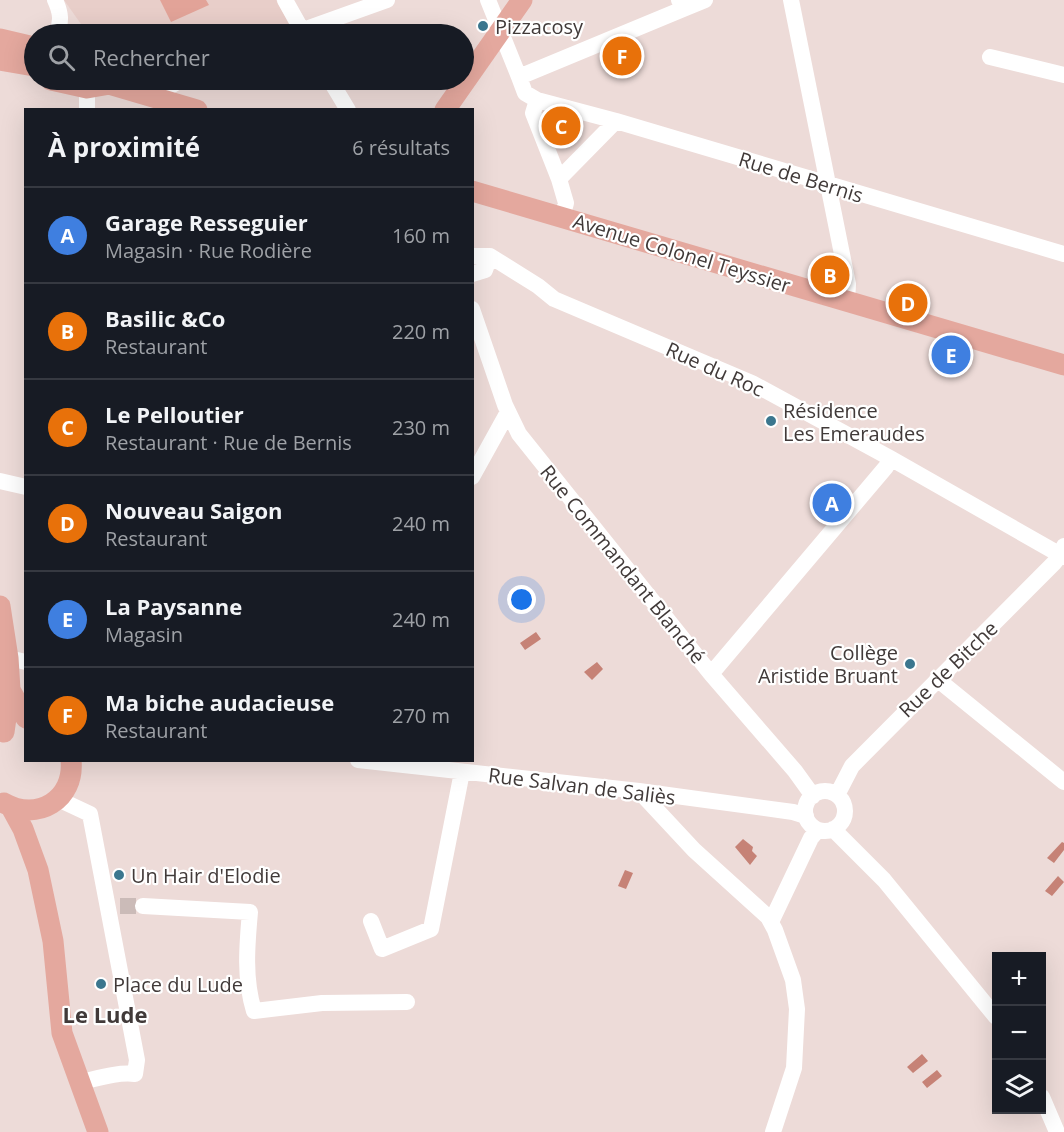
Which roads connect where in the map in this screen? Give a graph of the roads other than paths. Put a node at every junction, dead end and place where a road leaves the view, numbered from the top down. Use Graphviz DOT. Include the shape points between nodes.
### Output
graph roads {
  1 [pos="55,0"];
  2 [pos="285,0"];
  3 [pos="387,0"];
  4 [pos="488,0"];
  5 [pos="522,0"];
  6 [pos="705,0"];
  7 [pos="791,0"];
  8 [pos="681,5"];
  9 [pos="60,24"];
  10 [pos="295,24"];
  11 [pos="323,24"];
  12 [pos="500,31"];
  13 [pos="0,39"];
  14 [pos="24,45"];
  15 [pos="990,57"];
  16 [pos="0,60"];
  17 [pos="24,64"];
  18 [pos="474,68"];
  19 [pos="0,71"];
  20 [pos="24,75"];
  21 [pos="1064,75"];
  22 [pos="519,77"];
  23 [pos="97,90"];
  24 [pos="128,90"];
  25 [pos="164,90"];
  26 [pos="336,90"];
  27 [pos="459,90"];
  28 [pos="159,98"];
  29 [pos="537,100"];
  30 [pos="88,108"];
  31 [pos="191,108"];
  32 [pos="347,108"];
  33 [pos="446,108"];
  34 [pos="616,121"];
  35 [pos="559,179"];
  36 [pos="828,185"];
  37 [pos="474,191"];
  38 [pos="562,217"];
  39 [pos="1064,254"];
  40 [pos="474,256"];
  41 [pos="490,256"];
  42 [pos="474,273"];
  43 [pos="847,302"];
  44 [pos="474,315"];
  45 [pos="1064,365"];
  46 [pos="508,412"];
  47 [pos="890,458"];
  48 [pos="474,473"];
  49 [pos="0,481"];
  50 [pos="24,487"];
  51 [pos="1063,552"];
  52 [pos="0,606"];
  53 [pos="17,660"];
  54 [pos="711,674"];
  55 [pos="937,679"];
  56 [pos="10,690"];
  57 [pos="24,714"];
  58 [pos="24,725"];
  59 [pos="2,734"];
  60 [pos="71,762"];
  61 [pos="375,762"];
  62 [pos="462,772"];
  63 [pos="1064,782"];
  64 [pos="639,791"];
  65 [pos="837,795"];
  66 [pos="813,796"];
  67 [pos="6,804"];
  68 [pos="49,804"];
  69 [pos="806,816"];
  70 [pos="826,829"];
  71 [pos="38,870"];
  72 [pos="143,906"];
  73 [pos="371,921"];
  74 [pos="771,922"];
  75 [pos="407,1002"];
  76 [pos="992,1012"];
  77 [pos="81,1082"];
  78 [pos="1046,1108"];
  79 [pos="98,1132"];
  80 [pos="773,1132"];
  81 [pos="1057,1132"];
  1 -- 9 [label="street"];
  2 -- 10 [label="street"];
  3 -- 11 [label="street"];
  4 -- 12 [label="street"];
  5 -- 12 [label="main road"];
  6 -- 8 [label="street"];
  7 -- 36 [label="street"];
  8 -- 22 [label="street"];
  12 -- 18 [label="main road"];
  12 -- 22 [label="street"];
  13 -- 14 [label="main road"];
  15 -- 21 [label="street"];
  16 -- 17 [label="main road"];
  19 -- 20 [label="main road"];
  22 -- 29 [label="street" via="525,93"];
  23 -- 30 [label="street"];
  24 -- 28 [label="main road"];
  25 -- 28 [label="street"];
  26 -- 32 [label="street"];
  27 -- 33 [label="main road"];
  28 -- 31 [label="main road"];
  29 -- 34 [label="street, Rue de Bernis"];
  29 -- 35 [label="street" via="533,113"];
  34 -- 35 [label="street"];
  34 -- 36 [label="street, Rue de Bernis"];
  35 -- 38 [label="street" via="566,203"];
  36 -- 39 [label="street, Rue de Bernis"];
  36 -- 43 [label="street" via="848,284"];
  37 -- 38 [label="main road, Avenue Colonel Teyssier"];
  38 -- 43 [label="main road, Avenue Colonel Teyssier"];
  40 -- 41 [label="street"];
  41 -- 42 [label="street" via="485,270"];
  41 -- 47 [label="street, Rue du Roc" via="554,299 752,383"];
  43 -- 45 [label="main road, Avenue Colonel Teyssier"];
  44 -- 46 [label="street, Rue Commandant Blanché"];
  46 -- 48 [label="street"];
  46 -- 54 [label="street, Rue Commandant Blanché" via="519,434"];
  47 -- 51 [label="street, Rue du Roc"];
  47 -- 54 [label="street"];
  49 -- 50 [label="street"];
  51 -- 55 [label="street, Rue de Bitche"];
  52 -- 53 [label="main road"];
  53 -- 56 [label="main road"];
  54 -- 66 [label="street, Rue Commandant Blanché"];
  55 -- 63 [label="street"];
  55 -- 65 [label="street, Rue de Bitche" via="852,766"];
  56 -- 57 [label="main road"];
  56 -- 59 [label="main road"];
  58 -- 59 [label="main road"];
  60 -- 68 [label="main road" via="69,782"];
  61 -- 62 [label="street, Rue Salvan de Saliès"];
  62 -- 64 [label="street, Rue Salvan de Saliès"];
  62 -- 73 [label="street" via="431,929 382,950"];
  64 -- 69 [label="street, Rue Salvan de Saliès"];
  64 -- 74 [label="street" via="694,850"];
  65 -- 66 [label="street" via="825,791"];
  65 -- 70 [label="street" via="842,800 843,820"];
  66 -- 69 [label="street" via="806,805"];
  67 -- 68 [label="main road" via="31,811"];
  67 -- 71 [label="main road" via="23,829"];
  68 -- 71 [label="main road" via="38,829"];
  68 -- 77 [label="street" via="82,808 90,814 114,907 137,1060 135,1074"];
  69 -- 70 [label="street" via="812,826"];
  70 -- 74 [label="street" via="811,838"];
  70 -- 76 [label="street" via="884,880"];
  71 -- 77 [label="main road" via="53,940 62,1032"];
  72 -- 75 [label="street" via="250,912 247,949 254,1011 322,1003"];
  74 -- 80 [label="street" via="793,980 797,1009 794,1068"];
  77 -- 79 [label="main road"];
  78 -- 81 [label="street"];
}
